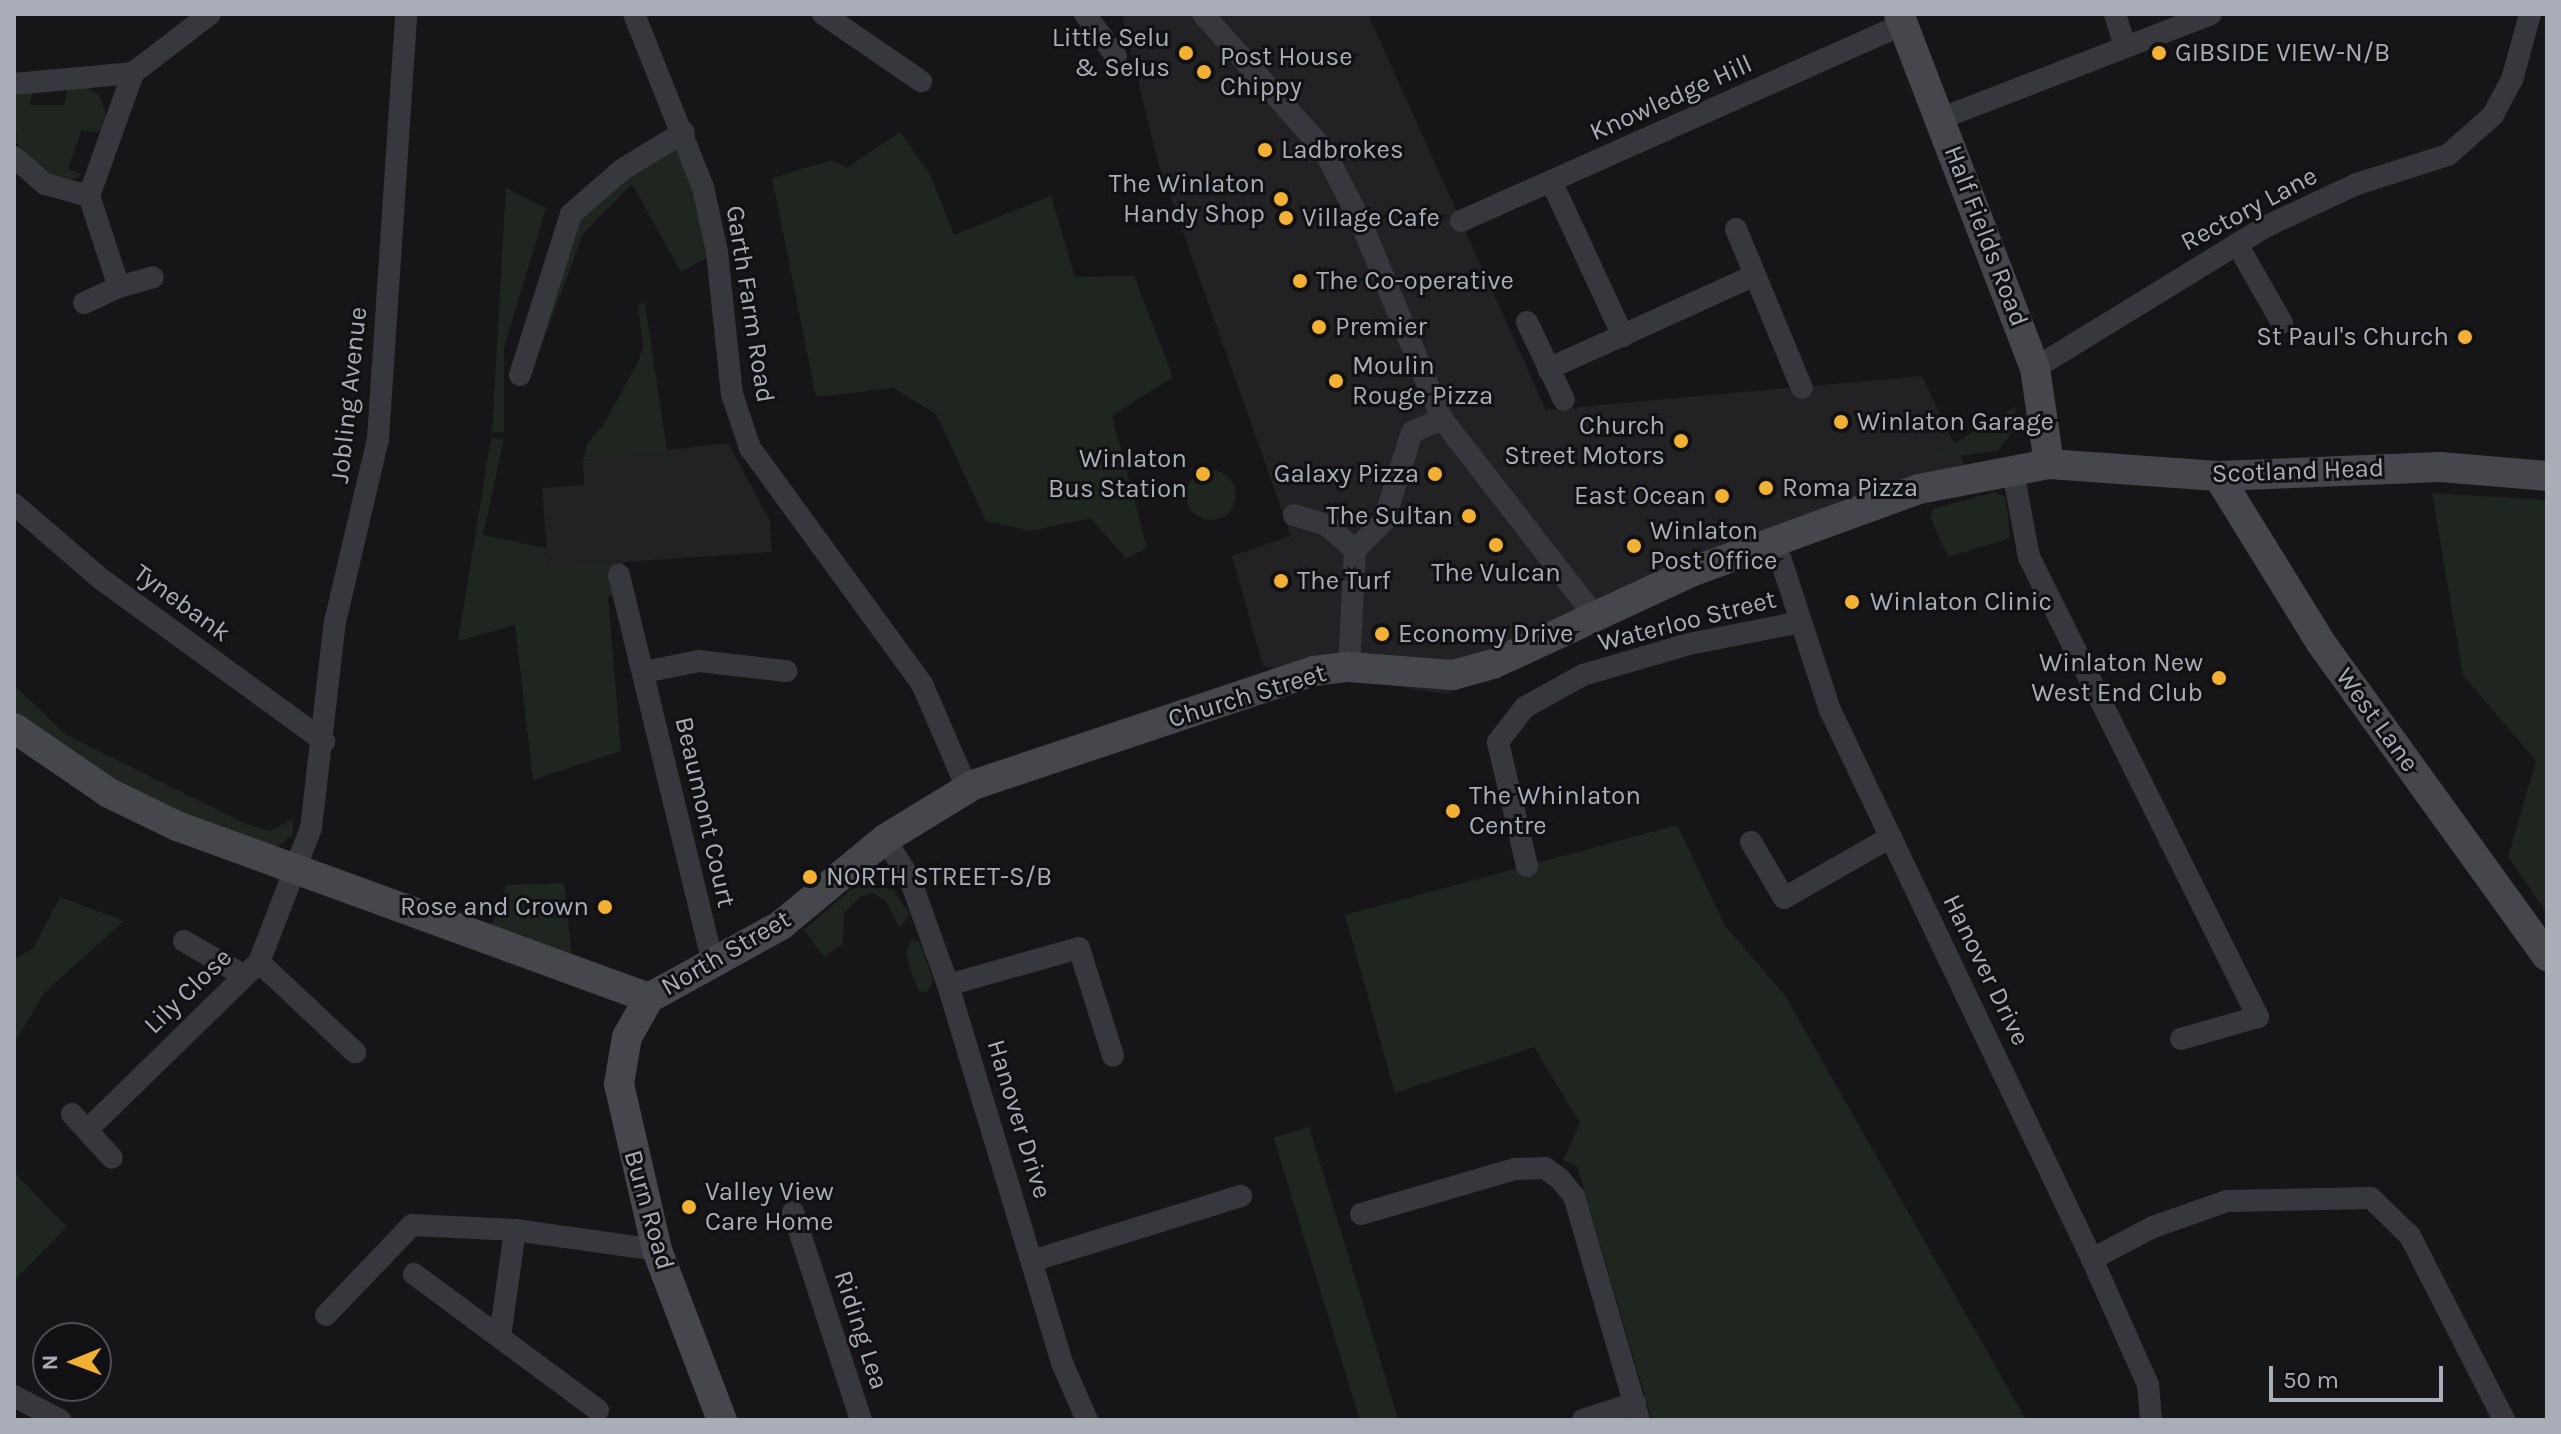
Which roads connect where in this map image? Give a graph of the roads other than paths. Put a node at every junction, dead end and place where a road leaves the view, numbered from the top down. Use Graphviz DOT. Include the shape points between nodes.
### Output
graph roads {
  1 [pos="210,14"];
  2 [pos="406,14"];
  3 [pos="634,14"];
  4 [pos="823,14"];
  5 [pos="1085,14"];
  6 [pos="1203,14"];
  7 [pos="2115,14"];
  8 [pos="2211,14"];
  9 [pos="2530,14"];
  10 [pos="1901,19"];
  11 [pos="2125,46"];
  12 [pos="1116,56"];
  13 [pos="133,73"];
  14 [pos="921,81"];
  15 [pos="14,84"];
  16 [pos="1942,118"];
  17 [pos="684,132"];
  18 [pos="14,157"];
  19 [pos="1552,183"];
  20 [pos="89,196"];
  21 [pos="1461,221"];
  22 [pos="1736,229"];
  23 [pos="2237,244"];
  24 [pos="1755,275"];
  25 [pos="153,277"];
  26 [pos="119,287"];
  27 [pos="84,303"];
  28 [pos="1527,322"];
  29 [pos="2282,323"];
  30 [pos="1623,336"];
  31 [pos="2035,368"];
  32 [pos="1548,369"];
  33 [pos="520,375"];
  34 [pos="1802,388"];
  35 [pos="1564,400"];
  36 [pos="1442,419"];
  37 [pos="2049,464"];
  38 [pos="2013,471"];
  39 [pos="2218,476"];
  40 [pos="2547,476"];
  41 [pos="14,504"];
  42 [pos="1294,515"];
  43 [pos="1775,542"];
  44 [pos="1355,550"];
  45 [pos="619,575"];
  46 [pos="1593,614"];
  47 [pos="1801,622"];
  48 [pos="1349,667"];
  49 [pos="786,671"];
  50 [pos="644,672"];
  51 [pos="14,728"];
  52 [pos="324,741"];
  53 [pos="958,794"];
  54 [pos="1891,837"];
  55 [pos="885,839"];
  56 [pos="1751,842"];
  57 [pos="1527,866"];
  58 [pos="298,870"];
  59 [pos="184,941"];
  60 [pos="2547,956"];
  61 [pos="713,965"];
  62 [pos="251,968"];
  63 [pos="948,985"];
  64 [pos="649,998"];
  65 [pos="2181,1039"];
  66 [pos="355,1052"];
  67 [pos="1113,1056"];
  68 [pos="112,1158"];
  69 [pos="1241,1196"];
  70 [pos="793,1212"];
  71 [pos="1361,1214"];
  72 [pos="515,1230"];
  73 [pos="657,1250"];
  74 [pos="2092,1259"];
  75 [pos="1032,1261"];
  76 [pos="414,1274"];
  77 [pos="326,1315"];
  78 [pos="500,1337"];
  79 [pos="14,1396"];
  80 [pos="598,1410"];
  81 [pos="1637,1412"];
  82 [pos="2496,1418"];
  83 [pos="60,1420"];
  84 [pos="722,1420"];
  85 [pos="861,1420"];
  86 [pos="1087,1420"];
  87 [pos="1583,1420"];
  88 [pos="2151,1420"];
  1 -- 13 [label="street"];
  2 -- 52 [label="street, Jobling Avenue" via="378,439 335,622"];
  3 -- 17 [label="street, Garth Farm Road"];
  4 -- 14 [label="street"];
  5 -- 12 [label="street"];
  6 -- 36 [label="street" via="1338,172"];
  7 -- 11 [label="street"];
  8 -- 11 [label="street"];
  9 -- 23 [label="street, Rectory Lane" via="2512,80 2493,115 2448,155 2357,184"];
  10 -- 16 [label="street, Half Fields Road"];
  10 -- 19 [label="street, Knowledge Hill"];
  11 -- 16 [label="street"];
  13 -- 15 [label="street"];
  13 -- 20 [label="street"];
  16 -- 31 [label="street, Half Fields Road"];
  17 -- 33 [label="street" via="623,169 571,214"];
  17 -- 53 [label="street, Garth Farm Road" via="717,252 732,394 750,448 922,684"];
  18 -- 20 [label="street" via="45,184"];
  19 -- 21 [label="street, Knowledge Hill"];
  19 -- 30 [label="street"];
  20 -- 26 [label="street"];
  22 -- 24 [label="street"];
  23 -- 29 [label="street"];
  23 -- 31 [label="street, Rectory Lane"];
  24 -- 30 [label="street"];
  24 -- 34 [label="street"];
  25 -- 26 [label="street"];
  26 -- 27 [label="street"];
  28 -- 32 [label="street"];
  30 -- 32 [label="street"];
  31 -- 37 [label="street, Half Fields Road"];
  32 -- 35 [label="street"];
  36 -- 44 [label="street" via="1412,432 1384,521"];
  36 -- 46 [label="street"];
  37 -- 38 [label="street, Church Street"];
  37 -- 39 [label="street, Scotland Head"];
  38 -- 43 [label="street, Church Street" via="1919,489"];
  38 -- 65 [label="street" via="2029,557 2258,1017"];
  39 -- 40 [label="street, Scotland Head" via="2440,467"];
  39 -- 60 [label="street, West Lane" via="2321,643"];
  41 -- 52 [label="street, Tynebank" via="101,579"];
  42 -- 44 [label="street" via="1327,525"];
  43 -- 46 [label="street, Church Street"];
  43 -- 47 [label="street, Hanover Drive"];
  44 -- 48 [label="street"];
  45 -- 50 [label="street, Beaumont Court"];
  46 -- 48 [label="street, Church Street" via="1531,651 1453,675"];
  47 -- 54 [label="street, Hanover Drive" via="1830,710"];
  47 -- 57 [label="street, Waterloo Street" via="1689,644 1594,672 1525,707 1498,742"];
  48 -- 53 [label="street, Church Street" via="1314,671"];
  49 -- 50 [label="street" via="699,661"];
  50 -- 61 [label="street, Beaumont Court"];
  51 -- 58 [label="street" via="109,793 177,826"];
  52 -- 58 [label="street, Jobling Avenue" via="315,809"];
  53 -- 55 [label="street, Church Street"];
  54 -- 56 [label="street" via="1784,898"];
  54 -- 74 [label="street, Hanover Drive"];
  55 -- 61 [label="street, North Street" via="781,925"];
  55 -- 63 [label="street, Hanover Drive" via="910,879"];
  58 -- 62 [label="street, Lily Close"];
  58 -- 64 [label="street, North Street"];
  59 -- 62 [label="street"];
  61 -- 64 [label="street, North Street"];
  62 -- 66 [label="street"];
  62 -- 68 [label="street, Lily Close" via="80,1122"];
  63 -- 67 [label="street" via="1079,948"];
  63 -- 75 [label="street, Hanover Drive"];
  64 -- 73 [label="street, Burn Road" via="627,1037 619,1084"];
  69 -- 75 [label="street"];
  70 -- 85 [label="street, Riding Lea"];
  71 -- 81 [label="street" via="1515,1169 1545,1168 1574,1196"];
  72 -- 73 [label="street"];
  72 -- 77 [label="street" via="412,1225"];
  72 -- 78 [label="street"];
  73 -- 84 [label="street, Burn Road"];
  74 -- 82 [label="street" via="2153,1227 2227,1201 2371,1198 2410,1236"];
  74 -- 88 [label="street, Hanover Drive" via="2148,1385"];
  75 -- 86 [label="street, Hanover Drive" via="1063,1365"];
  76 -- 78 [label="street"];
  78 -- 80 [label="street"];
  79 -- 83 [label="street"];
  81 -- 87 [label="street"];
}
